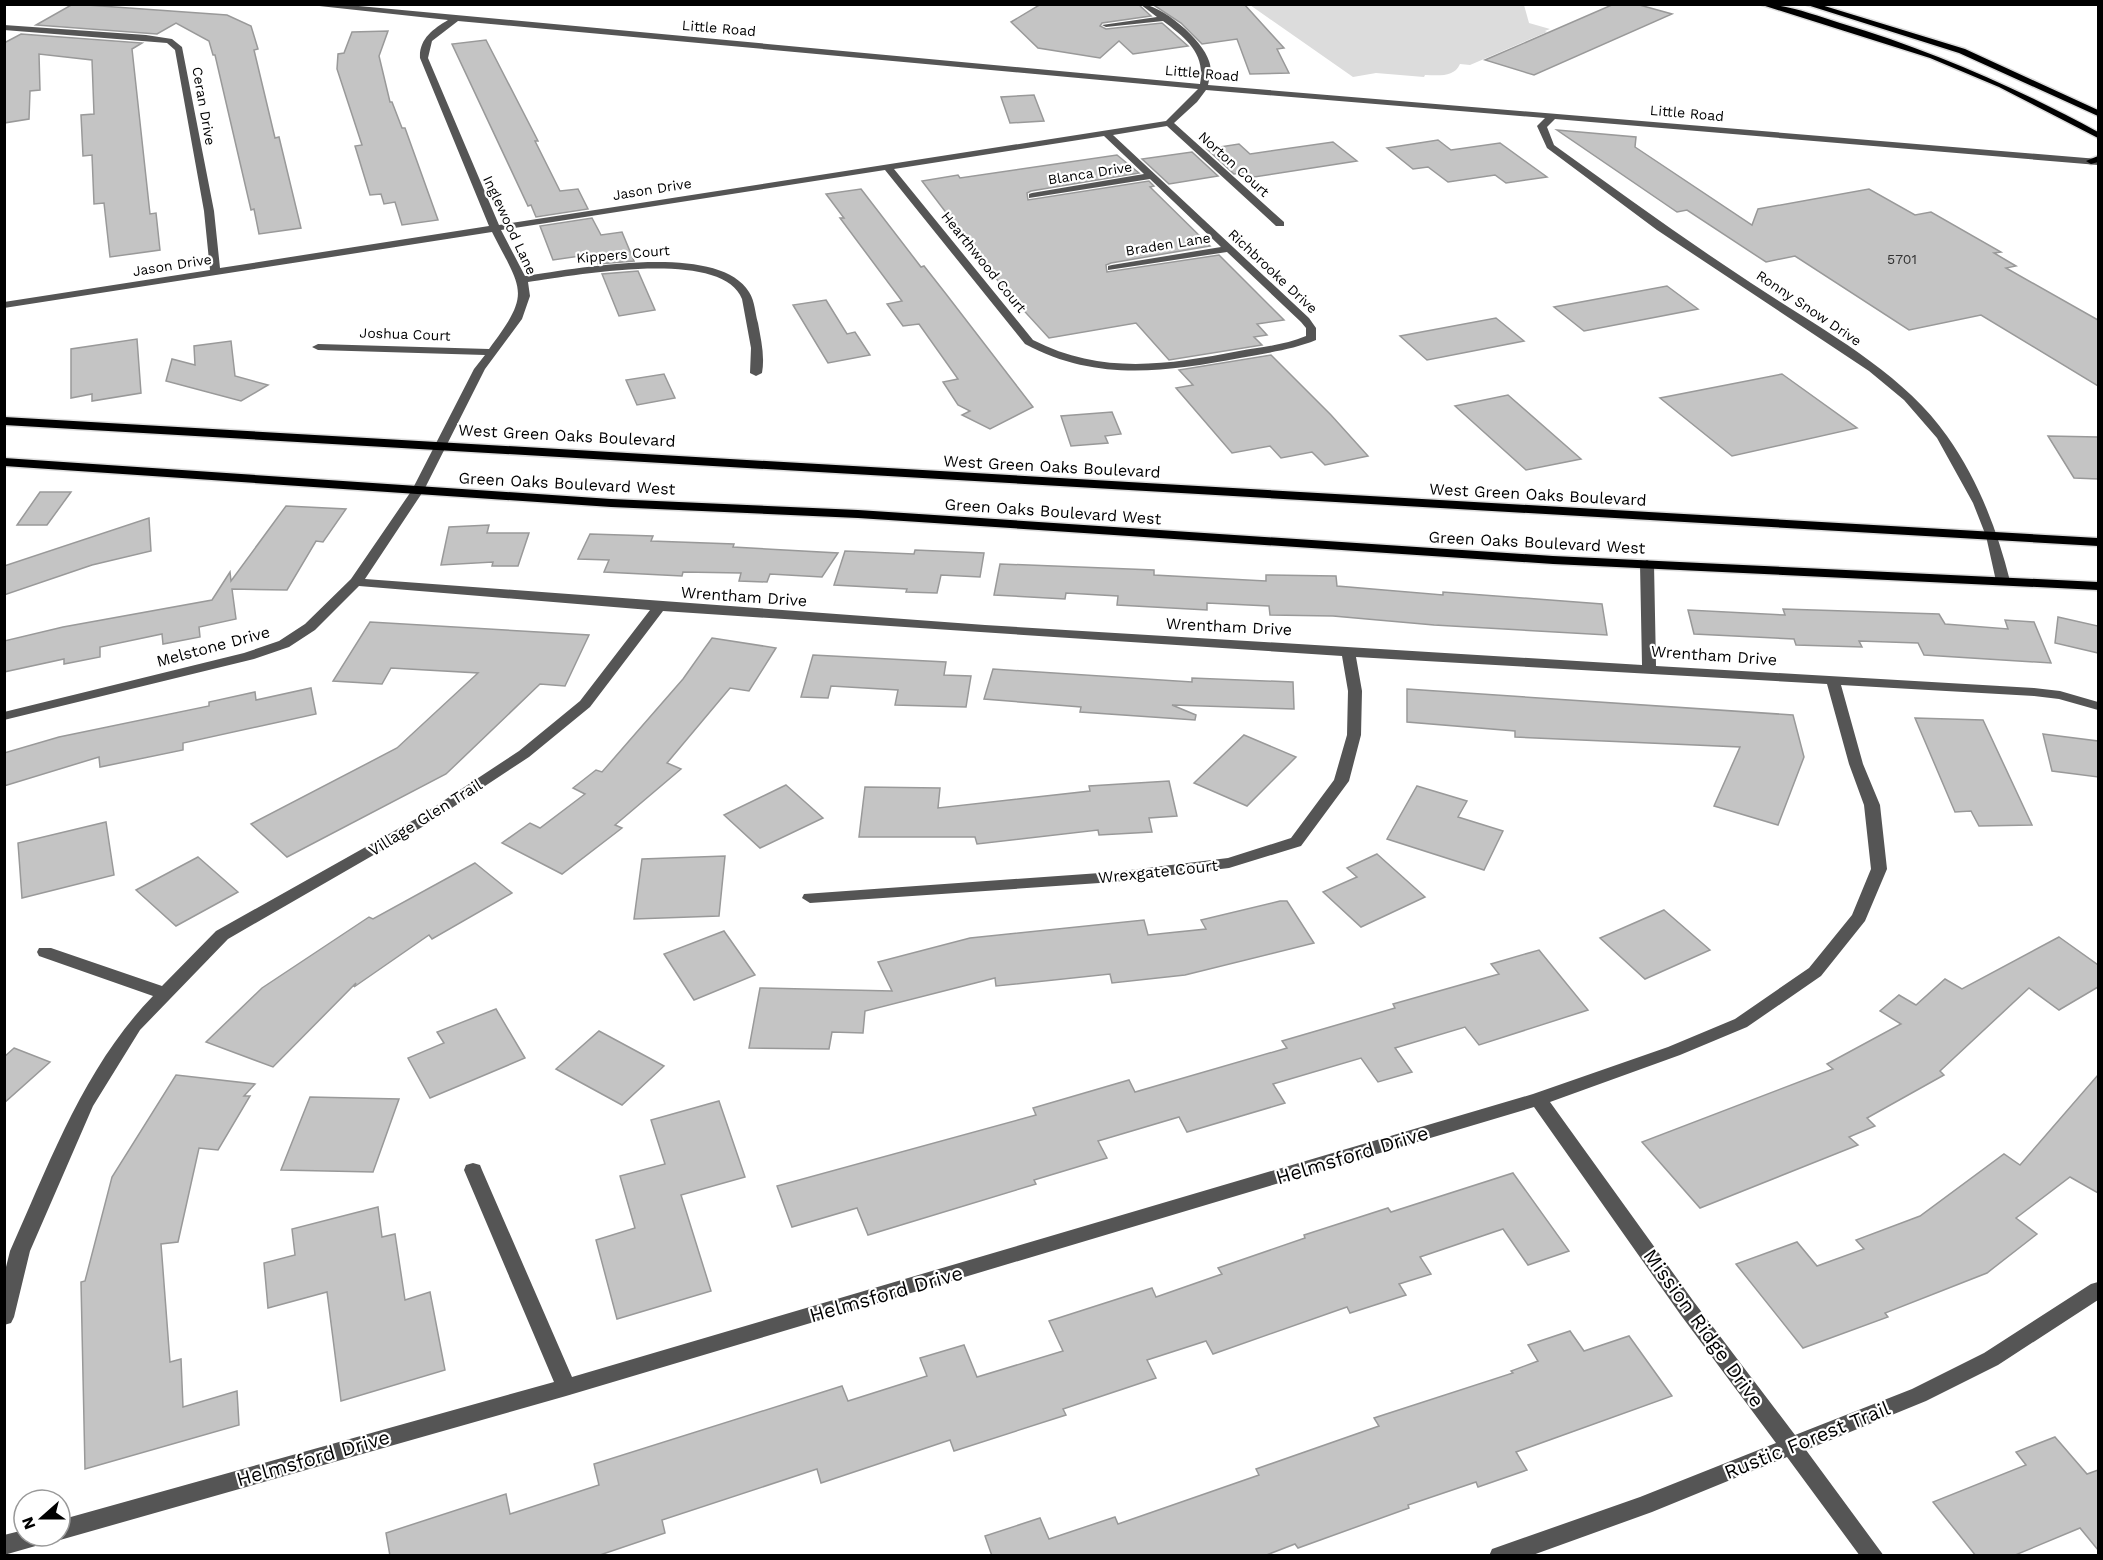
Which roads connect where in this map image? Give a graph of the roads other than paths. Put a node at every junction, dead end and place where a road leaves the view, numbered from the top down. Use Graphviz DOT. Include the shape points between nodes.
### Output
graph roads {
  1 [pos="304,4"];
  2 [pos="1144,4"];
  3 [pos="1763,4"];
  4 [pos="1808,4"];
  5 [pos="455,19"];
  6 [pos="1163,19"];
  7 [pos="1106,26"];
  8 [pos="4,27"];
  9 [pos="1898,30"];
  10 [pos="1876,38"];
  11 [pos="1204,87"];
  12 [pos="2098,113"];
  13 [pos="1553,116"];
  14 [pos="1169,123"];
  15 [pos="1106,133"];
  16 [pos="2098,135"];
  17 [pos="2096,161"];
  18 [pos="887,166"];
  19 [pos="1152,177"];
  20 [pos="1032,196"];
  21 [pos="1280,224"];
  22 [pos="495,228"];
  23 [pos="1228,249"];
  24 [pos="1112,268"];
  25 [pos="215,273"];
  26 [pos="522,280"];
  27 [pos="4,305"];
  28 [pos="318,347"];
  29 [pos="492,352"];
  30 [pos="1069,361"];
  31 [pos="756,373"];
  32 [pos="4,421"];
  33 [pos="443,444"];
  34 [pos="4,462"];
  35 [pos="418,490"];
  36 [pos="1992,536"];
  37 [pos="2098,542"];
  38 [pos="1647,564"];
  39 [pos="2003,581"];
  40 [pos="356,582"];
  41 [pos="2098,586"];
  42 [pos="657,608"];
  43 [pos="1348,651"];
  44 [pos="1649,669"];
  45 [pos="1833,681"];
  46 [pos="2098,706"];
  47 [pos="4,716"];
  48 [pos="810,898"];
  49 [pos="45,952"];
  50 [pos="166,994"];
  51 [pos="1538,1099"];
  52 [pos="473,1170"];
  53 [pos="2098,1290"];
  54 [pos="4,1317"];
  55 [pos="566,1387"];
  56 [pos="1792,1446"];
  57 [pos="72,1527"];
  58 [pos="1500,1556"];
  59 [pos="1873,1556"];
  1 -- 5 [label="street, Little Road"];
  2 -- 6 [label="street"];
  3 -- 10 [label="main road"];
  4 -- 9 [label="main road"];
  5 -- 11 [label="street, Little Road"];
  5 -- 22 [label="street, Inglewood Lane" via="434,32 424,45 424,58"];
  6 -- 7 [label="street"];
  6 -- 11 [label="street" via="1202,53 1207,72"];
  8 -- 25 [label="street, Ceran Drive" via="170,41 179,49 209,211"];
  9 -- 10 [label="main road"];
  9 -- 12 [label="main road" via="1990,63"];
  10 -- 16 [label="main road" via="1990,79"];
  11 -- 13 [label="street, Little Road"];
  11 -- 14 [label="street"];
  13 -- 17 [label="street, Little Road"];
  13 -- 36 [label="street, Ronny Snow Drive" via="1542,126 1550,146 1661,228 1873,369 1908,398 1942,437 1979,502"];
  14 -- 15 [label="street, Jason Drive"];
  14 -- 21 [label="street, Norton Court"];
  15 -- 18 [label="street, Jason Drive"];
  15 -- 19 [label="street, Richbrooke Drive"];
  18 -- 22 [label="street, Jason Drive"];
  18 -- 30 [label="street, Hearthwood Court" via="1029,342"];
  19 -- 20 [label="street, Blanca Drive"];
  19 -- 23 [label="street, Richbrooke Drive"];
  22 -- 25 [label="street, Jason Drive"];
  22 -- 26 [label="street, Inglewood Lane"];
  23 -- 24 [label="street, Braden Lane"];
  23 -- 30 [label="street, Richbrooke Drive" via="1305,320 1312,338 1174,364 1105,366"];
  25 -- 27 [label="street, Jason Drive"];
  26 -- 29 [label="street, Inglewood Lane" via="525,296 517,319"];
  26 -- 31 [label="street, Kippers Court" via="645,265 685,265 710,271 732,281 744,292 760,357"];
  28 -- 29 [label="street, Joshua Court"];
  29 -- 33 [label="street, Inglewood Lane"];
  32 -- 33 [label="main road, West Green Oaks Boulevard"];
  33 -- 35 [label="street, Melstone Drive"];
  33 -- 36 [label="main road, West Green Oaks Boulevard" via="1015,481"];
  34 -- 35 [label="main road, Green Oaks Boulevard West"];
  35 -- 38 [label="main road, Green Oaks Boulevard West"];
  35 -- 40 [label="street, Melstone Drive"];
  36 -- 37 [label="main road, West Green Oaks Boulevard"];
  36 -- 39 [label="street, Ronny Snow Drive"];
  38 -- 39 [label="main road, Green Oaks Boulevard West"];
  38 -- 44 [label="street"];
  39 -- 41 [label="main road, Green Oaks Boulevard West"];
  40 -- 42 [label="street, Wrentham Drive"];
  40 -- 47 [label="street, Melstone Drive" via="328,612 284,644"];
  42 -- 43 [label="street, Wrentham Drive"];
  42 -- 50 [label="street, Village Glen Trail" via="585,704 524,754 424,819 222,936"];
  43 -- 44 [label="street, Wrentham Drive"];
  43 -- 48 [label="street, Wrexgate Court" via="1356,691 1354,735 1341,781 1296,842 1229,863 1114,877"];
  44 -- 45 [label="street, Wrentham Drive"];
  45 -- 46 [label="street, Wrentham Drive" via="2034,692"];
  45 -- 51 [label="street, Helmsford Drive" via="1872,805 1879,869 1859,917 1815,972 1741,1023"];
  49 -- 50 [label="street"];
  50 -- 54 [label="street, Village Glen Trail" via="134,1026 85,1104 20,1251"];
  51 -- 55 [label="street, Helmsford Drive"];
  51 -- 56 [label="street, Mission Ridge Drive"];
  52 -- 55 [label="street"];
  53 -- 56 [label="street, Rustic Forest Trail" via="1991,1359 1919,1395"];
  55 -- 57 [label="street, Helmsford Drive"];
  56 -- 58 [label="street, Rustic Forest Trail" via="1644,1505"];
  56 -- 59 [label="street, Mission Ridge Drive"];
}
